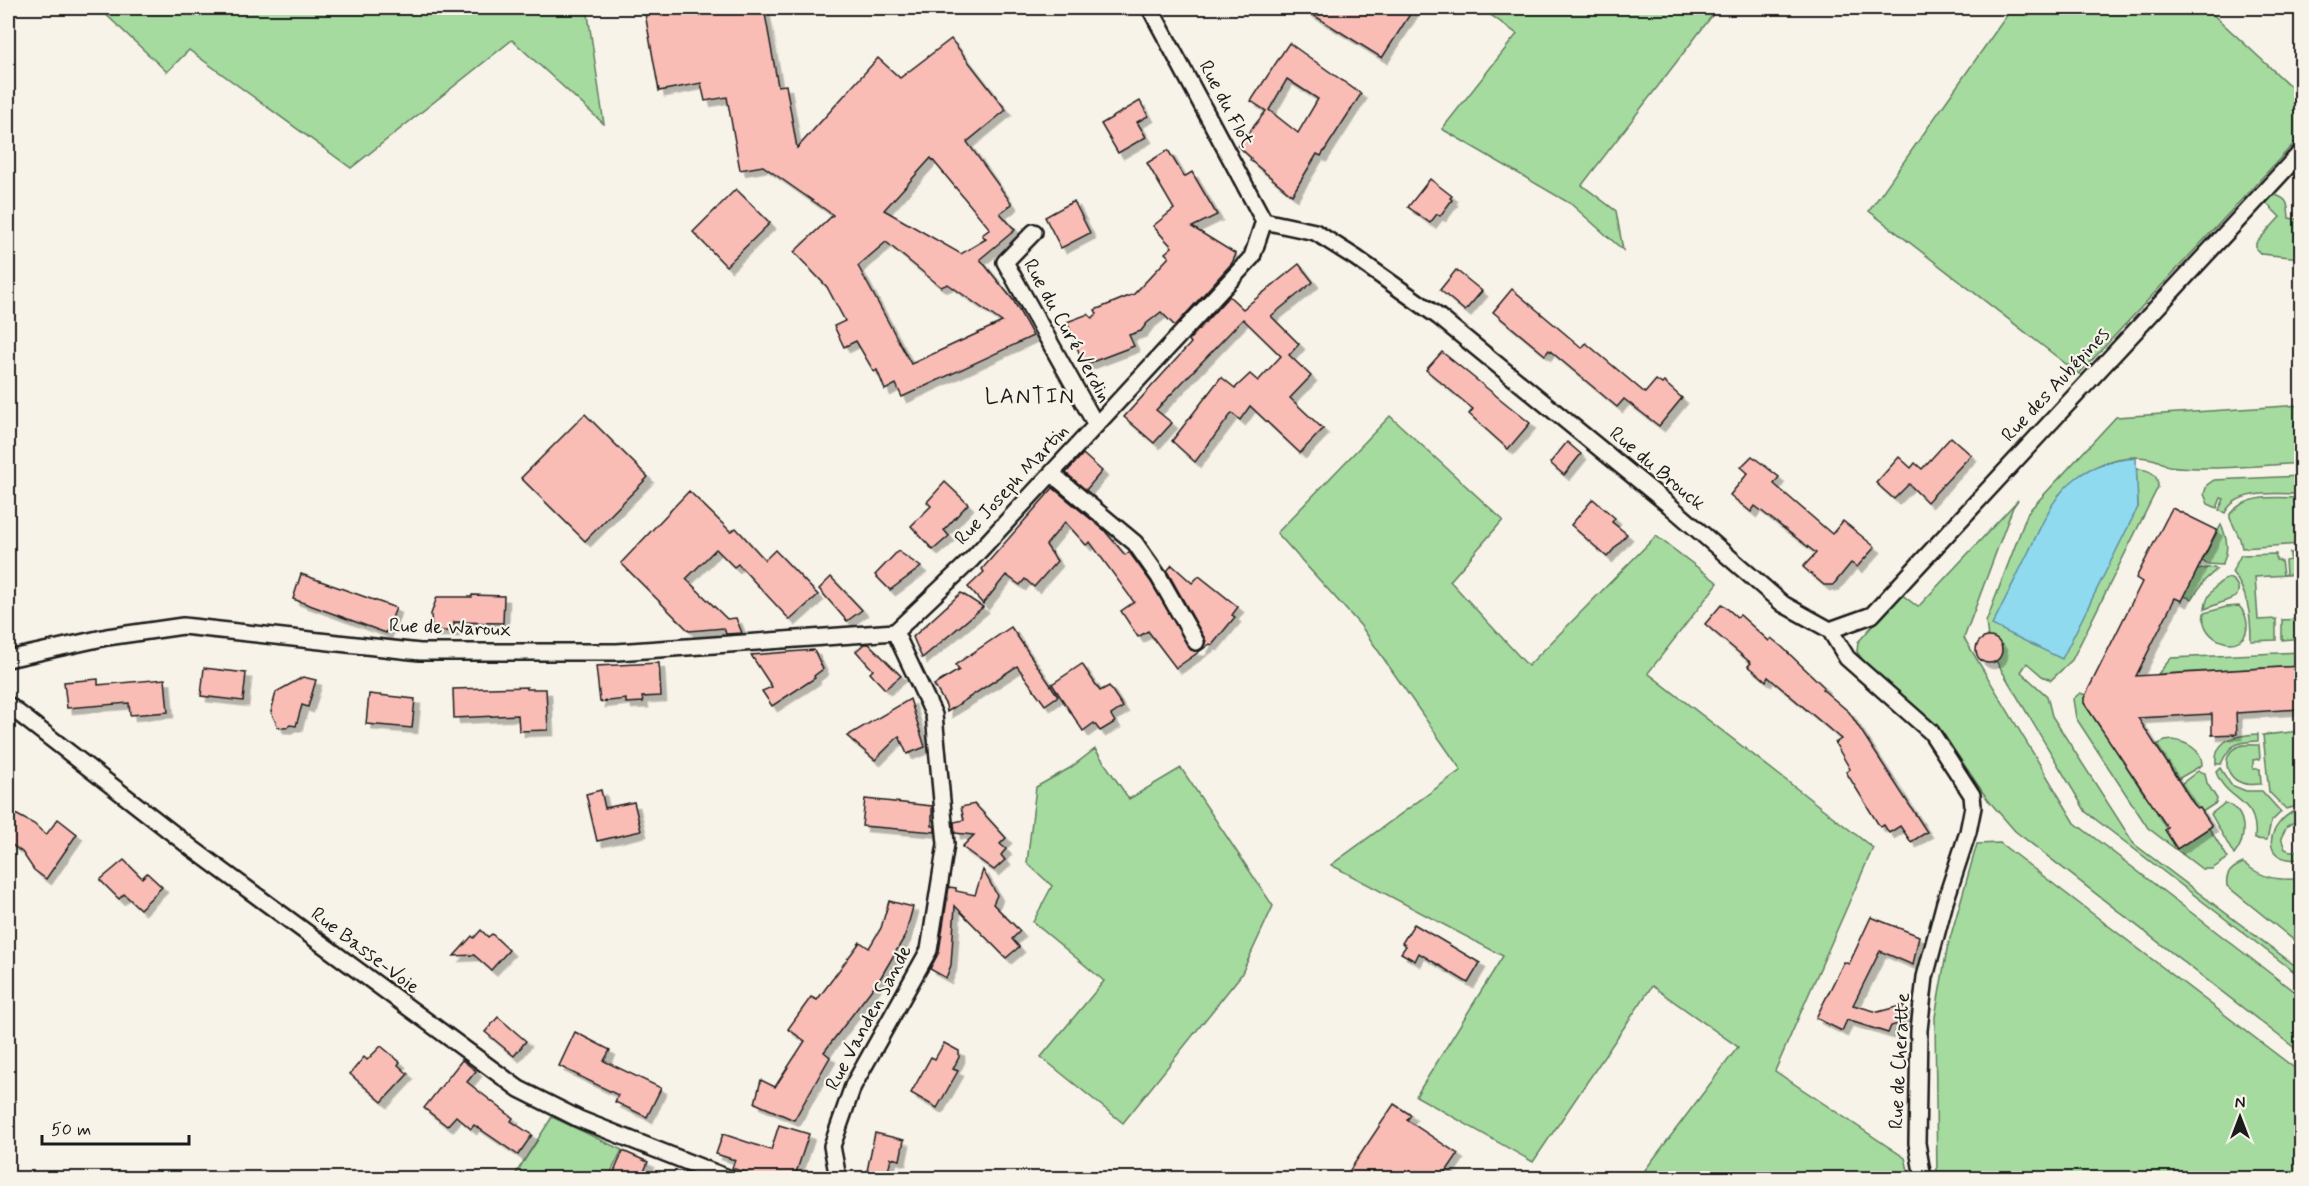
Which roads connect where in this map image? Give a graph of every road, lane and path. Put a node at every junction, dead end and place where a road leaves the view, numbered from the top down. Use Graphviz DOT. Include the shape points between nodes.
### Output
graph roads {
  1 [pos="1149,8"];
  2 [pos="2301,151"];
  3 [pos="1263,221"];
  4 [pos="1034,232"];
  5 [pos="1096,425"];
  6 [pos="1052,474"];
  7 [pos="1830,630"];
  8 [pos="895,632"];
  9 [pos="1196,642"];
  10 [pos="8,659"];
  11 [pos="8,705"];
  12 [pos="1973,807"];
  13 [pos="728,1179"];
  14 [pos="838,1179"];
  15 [pos="1923,1179"];
  1 -- 3 [label="street, Rue du Flot"];
  2 -- 7 [label="street, Rue des Aubépines" via="1872,615"];
  3 -- 5 [label="street, Rue Joseph Martin" via="1252,256"];
  3 -- 7 [label="street, Rue du Brouck" via="1315,232 1439,317 1783,604"];
  4 -- 5 [label="street, Rue du Curé Verdin" via="1005,262"];
  5 -- 6 [label="street, Rue Joseph Martin"];
  6 -- 8 [label="street, Rue Joseph Martin" via="972,559"];
  6 -- 9 [label="street" via="1135,543"];
  7 -- 12 [label="street, Rue du Brouck" via="1847,658 1931,732 1972,795"];
  8 -- 10 [label="street, Rue de Waroux" via="617,652 420,652 183,626 108,637"];
  8 -- 14 [label="street, Rue Vanden Sande" via="934,715 946,844 928,950 853,1086 832,1146"];
  11 -- 13 [label="street, Rue Basse-Voie" via="212,863 519,1089 579,1119"];
  12 -- 15 [label="street, Rue de Cheratte" via="1925,977 1919,1030 1917,1143"];
}
